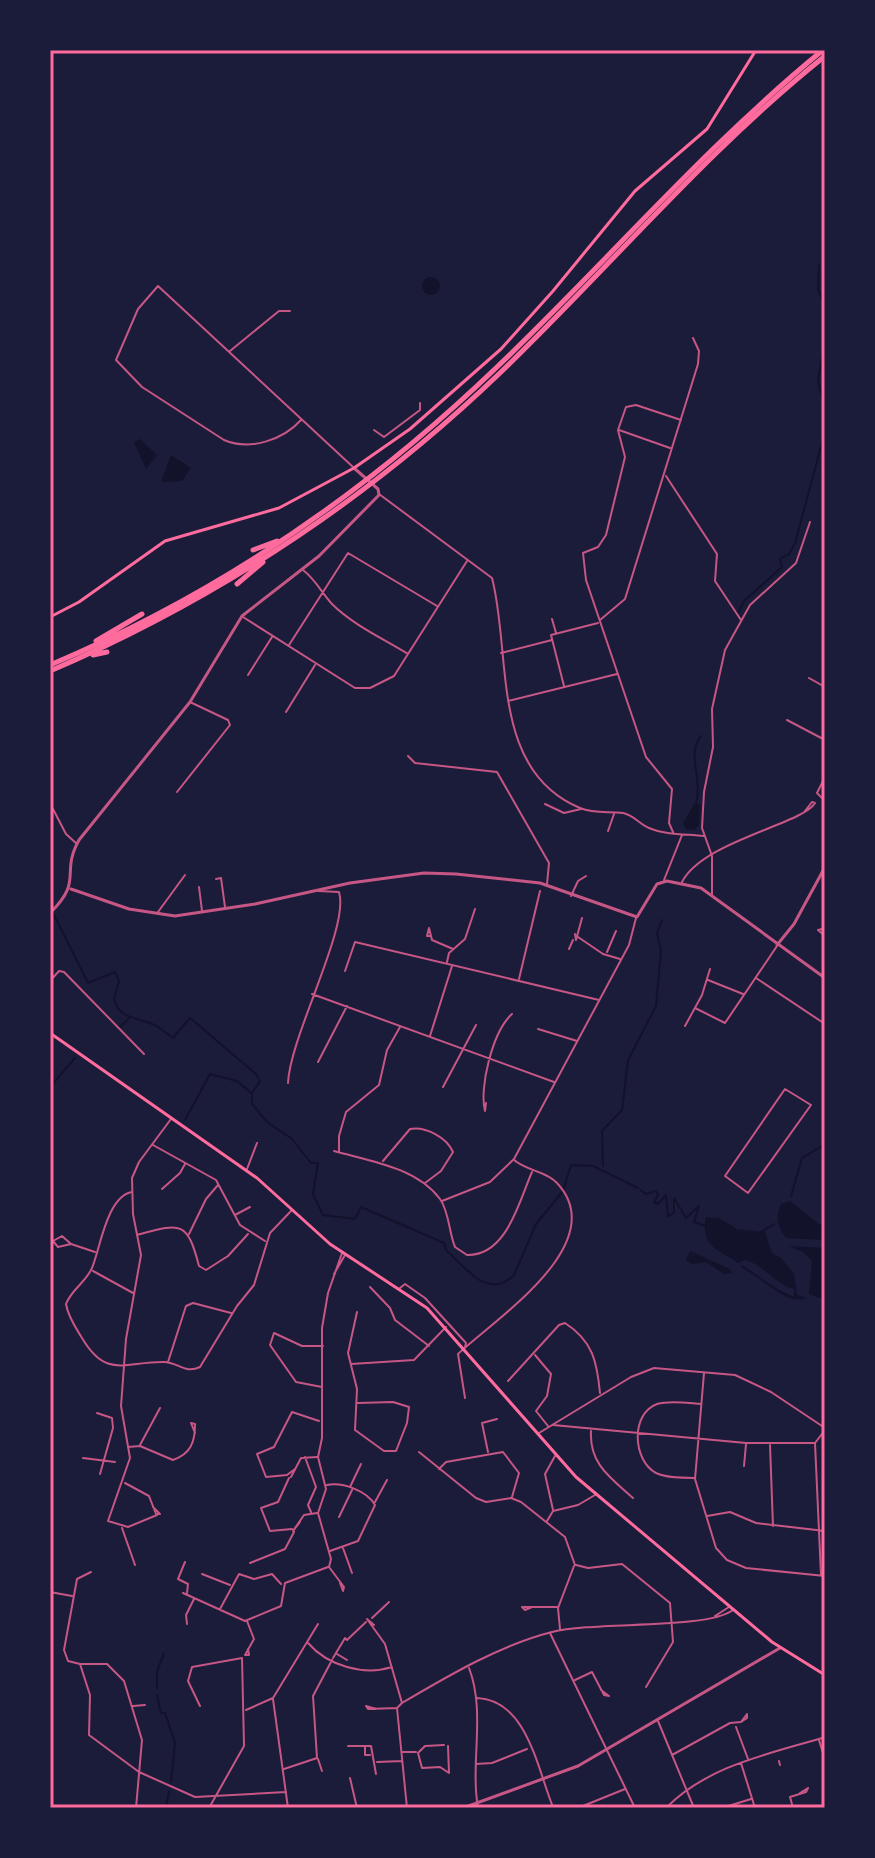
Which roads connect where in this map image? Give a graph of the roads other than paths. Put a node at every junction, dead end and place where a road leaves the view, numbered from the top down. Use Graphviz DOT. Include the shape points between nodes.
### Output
graph roads {
  1 [pos="756,50"];
  2 [pos="820,50"];
  3 [pos="825,57"];
  4 [pos="290,311"];
  5 [pos="693,338"];
  6 [pos="229,352"];
  7 [pos="420,403"];
  8 [pos="301,420"];
  9 [pos="681,420"];
  10 [pos="374,430"];
  11 [pos="618,430"];
  12 [pos="672,448"];
  13 [pos="354,468"];
  14 [pos="665,475"];
  15 [pos="374,479"];
  16 [pos="366,484"];
  17 [pos="379,494"];
  18 [pos="810,522"];
  19 [pos="289,536"];
  20 [pos="253,550"];
  21 [pos="276,551"];
  22 [pos="468,560"];
  23 [pos="302,569"];
  24 [pos="237,584"];
  25 [pos="323,592"];
  26 [pos="438,607"];
  27 [pos="142,614"];
  28 [pos="242,616"];
  29 [pos="50,617"];
  30 [pos="552,619"];
  31 [pos="741,620"];
  32 [pos="600,621"];
  33 [pos="556,634"];
  34 [pos="273,636"];
  35 [pos="552,640"];
  36 [pos="289,646"];
  37 [pos="81,651"];
  38 [pos="107,652"];
  39 [pos="500,653"];
  40 [pos="408,654"];
  41 [pos="76,659"];
  42 [pos="316,663"];
  43 [pos="50,668"];
  44 [pos="618,674"];
  45 [pos="248,675"];
  46 [pos="809,678"];
  47 [pos="825,687"];
  48 [pos="564,688"];
  49 [pos="508,701"];
  50 [pos="190,702"];
  51 [pos="286,712"];
  52 [pos="787,720"];
  53 [pos="825,740"];
  54 [pos="408,756"];
  55 [pos="825,777"];
  56 [pos="177,792"];
  57 [pos="825,801"];
  58 [pos="545,804"];
  59 [pos="581,808"];
  60 [pos="53,809"];
  61 [pos="805,811"];
  62 [pos="614,813"];
  63 [pos="608,831"];
  64 [pos="673,832"];
  65 [pos="682,833"];
  66 [pos="704,836"];
  67 [pos="77,844"];
  68 [pos="712,856"];
  69 [pos="825,867"];
  70 [pos="185,875"];
  71 [pos="586,876"];
  72 [pos="216,879"];
  73 [pos="664,881"];
  74 [pos="682,883"];
  75 [pos="547,885"];
  76 [pos="199,887"];
  77 [pos="71,889"];
  78 [pos="314,890"];
  79 [pos="540,891"];
  80 [pos="712,895"];
  81 [pos="571,896"];
  82 [pos="225,908"];
  83 [pos="475,909"];
  84 [pos="202,912"];
  85 [pos="50,913"];
  86 [pos="157,913"];
  87 [pos="637,917"];
  88 [pos="582,918"];
  89 [pos="616,931"];
  90 [pos="430,936"];
  91 [pos="576,936"];
  92 [pos="777,945"];
  93 [pos="453,949"];
  94 [pos="569,949"];
  95 [pos="607,954"];
  96 [pos="621,960"];
  97 [pos="447,963"];
  98 [pos="452,965"];
  99 [pos="710,969"];
  100 [pos="345,971"];
  101 [pos="825,976"];
  102 [pos="755,978"];
  103 [pos="707,979"];
  104 [pos="50,981"];
  105 [pos="519,981"];
  106 [pos="312,994"];
  107 [pos="744,995"];
  108 [pos="600,1000"];
  109 [pos="347,1005"];
  110 [pos="695,1008"];
  111 [pos="512,1014"];
  112 [pos="825,1024"];
  113 [pos="401,1025"];
  114 [pos="476,1025"];
  115 [pos="685,1026"];
  116 [pos="538,1029"];
  117 [pos="50,1033"];
  118 [pos="430,1036"];
  119 [pos="578,1041"];
  120 [pos="465,1049"];
  121 [pos="144,1054"];
  122 [pos="489,1057"];
  123 [pos="318,1062"];
  124 [pos="555,1082"];
  125 [pos="288,1083"];
  126 [pos="443,1087"];
  127 [pos="486,1103"];
  128 [pos="811,1105"];
  129 [pos="172,1118"];
  130 [pos="257,1143"];
  131 [pos="152,1144"];
  132 [pos="334,1151"];
  133 [pos="339,1153"];
  134 [pos="514,1159"];
  135 [pos="185,1162"];
  136 [pos="382,1163"];
  137 [pos="247,1170"];
  138 [pos="532,1171"];
  139 [pos="220,1183"];
  140 [pos="425,1184"];
  141 [pos="162,1189"];
  142 [pos="132,1192"];
  143 [pos="442,1201"];
  144 [pos="250,1207"];
  145 [pos="292,1209"];
  146 [pos="234,1215"];
  147 [pos="249,1233"];
  148 [pos="137,1235"];
  149 [pos="189,1235"];
  150 [pos="266,1241"];
  151 [pos="71,1244"];
  152 [pos="96,1252"];
  153 [pos="344,1254"];
  154 [pos="92,1270"];
  155 [pos="370,1287"];
  156 [pos="400,1288"];
  157 [pos="133,1293"];
  158 [pos="357,1312"];
  159 [pos="232,1314"];
  160 [pos="446,1327"];
  161 [pos="323,1346"];
  162 [pos="430,1346"];
  163 [pos="465,1348"];
  164 [pos="534,1354"];
  165 [pos="168,1362"];
  166 [pos="351,1364"];
  167 [pos="125,1366"];
  168 [pos="704,1372"];
  169 [pos="508,1381"];
  170 [pos="323,1387"];
  171 [pos="600,1394"];
  172 [pos="465,1398"];
  173 [pos="358,1403"];
  174 [pos="701,1404"];
  175 [pos="160,1408"];
  176 [pos="97,1413"];
  177 [pos="497,1419"];
  178 [pos="320,1421"];
  179 [pos="122,1426"];
  180 [pos="549,1426"];
  181 [pos="113,1428"];
  182 [pos="825,1429"];
  183 [pos="591,1430"];
  184 [pos="195,1433"];
  185 [pos="639,1433"];
  186 [pos="539,1434"];
  187 [pos="698,1439"];
  188 [pos="746,1443"];
  189 [pos="815,1443"];
  190 [pos="770,1444"];
  191 [pos="140,1446"];
  192 [pos="127,1448"];
  193 [pos="419,1452"];
  194 [pos="488,1454"];
  195 [pos="556,1456"];
  196 [pos="305,1457"];
  197 [pos="318,1457"];
  198 [pos="83,1458"];
  199 [pos="102,1460"];
  200 [pos="115,1462"];
  201 [pos="361,1464"];
  202 [pos="744,1466"];
  203 [pos="439,1469"];
  204 [pos="100,1474"];
  205 [pos="288,1476"];
  206 [pos="695,1479"];
  207 [pos="387,1480"];
  208 [pos="124,1482"];
  209 [pos="326,1485"];
  210 [pos="351,1489"];
  211 [pos="596,1494"];
  212 [pos="825,1497"];
  213 [pos="511,1498"];
  214 [pos="633,1498"];
  215 [pos="817,1498"];
  216 [pos="374,1502"];
  217 [pos="553,1511"];
  218 [pos="311,1512"];
  219 [pos="318,1513"];
  220 [pos="339,1517"];
  221 [pos="706,1517"];
  222 [pos="546,1522"];
  223 [pos="122,1526"];
  224 [pos="773,1526"];
  225 [pos="293,1530"];
  226 [pos="818,1530"];
  227 [pos="825,1531"];
  228 [pos="343,1547"];
  229 [pos="329,1551"];
  230 [pos="185,1562"];
  231 [pos="250,1563"];
  232 [pos="135,1565"];
  233 [pos="575,1565"];
  234 [pos="329,1567"];
  235 [pos="91,1572"];
  236 [pos="352,1573"];
  237 [pos="202,1574"];
  238 [pos="823,1576"];
  239 [pos="340,1583"];
  240 [pos="283,1585"];
  241 [pos="231,1586"];
  242 [pos="50,1592"];
  243 [pos="74,1596"];
  244 [pos="191,1596"];
  245 [pos="389,1602"];
  246 [pos="532,1607"];
  247 [pos="558,1608"];
  248 [pos="732,1608"];
  249 [pos="219,1610"];
  250 [pos="371,1619"];
  251 [pos="246,1620"];
  252 [pos="366,1621"];
  253 [pos="673,1622"];
  254 [pos="187,1624"];
  255 [pos="318,1624"];
  256 [pos="374,1625"];
  257 [pos="560,1631"];
  258 [pos="550,1633"];
  259 [pos="307,1642"];
  260 [pos="780,1647"];
  261 [pos="248,1649"];
  262 [pos="336,1653"];
  263 [pos="333,1659"];
  264 [pos="347,1660"];
  265 [pos="80,1664"];
  266 [pos="393,1666"];
  267 [pos="469,1667"];
  268 [pos="825,1675"];
  269 [pos="573,1681"];
  270 [pos="646,1687"];
  271 [pos="601,1690"];
  272 [pos="273,1698"];
  273 [pos="477,1698"];
  274 [pos="402,1703"];
  275 [pos="145,1705"];
  276 [pos="132,1706"];
  277 [pos="200,1706"];
  278 [pos="397,1708"];
  279 [pos="376,1709"];
  280 [pos="245,1710"];
  281 [pos="658,1721"];
  282 [pos="741,1722"];
  283 [pos="735,1725"];
  284 [pos="825,1737"];
  285 [pos="818,1739"];
  286 [pos="348,1746"];
  287 [pos="365,1746"];
  288 [pos="529,1749"];
  289 [pos="607,1750"];
  290 [pos="775,1751"];
  291 [pos="402,1752"];
  292 [pos="418,1753"];
  293 [pos="372,1755"];
  294 [pos="672,1755"];
  295 [pos="317,1758"];
  296 [pos="748,1760"];
  297 [pos="825,1760"];
  298 [pos="402,1761"];
  299 [pos="779,1761"];
  300 [pos="375,1762"];
  301 [pos="740,1762"];
  302 [pos="475,1764"];
  303 [pos="284,1769"];
  304 [pos="322,1771"];
  305 [pos="139,1772"];
  306 [pos="376,1774"];
  307 [pos="350,1778"];
  308 [pos="542,1781"];
  309 [pos="625,1789"];
  310 [pos="686,1789"];
  311 [pos="286,1792"];
  312 [pos="800,1793"];
  313 [pos="217,1794"];
  314 [pos="752,1799"];
  315 [pos="596,1801"];
  316 [pos="478,1806"];
  317 [pos="553,1807"];
  318 [pos="136,1808"];
  319 [pos="209,1808"];
  320 [pos="288,1808"];
  321 [pos="357,1808"];
  322 [pos="407,1808"];
  323 [pos="463,1808"];
  324 [pos="578,1808"];
  325 [pos="599,1808"];
  326 [pos="635,1808"];
  327 [pos="666,1808"];
  328 [pos="694,1808"];
  329 [pos="722,1808"];
  330 [pos="755,1808"];
  331 [pos="793,1808"];
  1 -- 13 [label="main road" via="707,129 635,191 501,349 420,421"];
  2 -- 15 [label="highway" via="684,174 499,365"];
  3 -- 15 [label="highway" via="686,181 503,370"];
  4 -- 6 [label="street" via="279,311"];
  5 -- 9 [label="street" via="699,357"];
  6 -- 8 [label="street"];
  6 -- 8 [label="street" via="158,286 138,309 116,360 142,387 238,445 289,432"];
  7 -- 10 [label="street" via="420,410 384,437"];
  8 -- 13 [label="street"];
  9 -- 11 [label="street" via="630,404"];
  9 -- 12 [label="street"];
  11 -- 12 [label="street"];
  11 -- 32 [label="street" via="625,457 606,535 598,547 583,553"];
  12 -- 14 [label="street"];
  13 -- 17 [label="street"];
  13 -- 29 [label="main road" via="279,508 165,541"];
  14 -- 31 [label="street" via="707,535 718,560 715,583"];
  14 -- 32 [label="street" via="624,601"];
  15 -- 16 [label="highway"];
  16 -- 19 [label="highway"];
  16 -- 21 [label="highway"];
  17 -- 22 [label="street"];
  17 -- 23 [label="street"];
  18 -- 31 [label="street" via="796,563"];
  19 -- 20 [label="highway"];
  19 -- 37 [label="highway" via="199,591"];
  21 -- 24 [label="highway"];
  21 -- 41 [label="highway" via="179,609"];
  22 -- 26 [label="street"];
  22 -- 39 [label="street" via="493,581"];
  23 -- 25 [label="street"];
  23 -- 28 [label="street"];
  25 -- 26 [label="street" via="349,553"];
  25 -- 36 [label="street"];
  25 -- 40 [label="street" via="345,615"];
  26 -- 40 [label="street"];
  27 -- 37 [label="highway"];
  28 -- 34 [label="street"];
  28 -- 50 [label="street"];
  30 -- 33 [label="street"];
  31 -- 66 [label="street" via="725,650 713,699"];
  32 -- 33 [label="street"];
  32 -- 44 [label="street"];
  33 -- 35 [label="street"];
  34 -- 36 [label="street"];
  34 -- 45 [label="street"];
  35 -- 39 [label="street"];
  35 -- 48 [label="street"];
  36 -- 42 [label="street"];
  37 -- 43 [label="highway"];
  38 -- 41 [label="highway"];
  39 -- 49 [label="street"];
  40 -- 42 [label="street" via="394,676 362,689"];
  41 -- 43 [label="highway"];
  42 -- 51 [label="street"];
  44 -- 48 [label="street"];
  44 -- 64 [label="street" via="646,757 672,787"];
  46 -- 47 [label="street"];
  48 -- 49 [label="street"];
  49 -- 59 [label="street" via="537,776"];
  50 -- 56 [label="street" via="230,725"];
  50 -- 67 [label="street"];
  52 -- 53 [label="street"];
  54 -- 75 [label="street" via="415,763 497,772 549,863"];
  55 -- 57 [label="street" via="817,795"];
  58 -- 59 [label="street" via="564,813"];
  59 -- 62 [label="street"];
  60 -- 67 [label="street"];
  61 -- 68 [label="street"];
  62 -- 63 [label="street"];
  62 -- 64 [label="street"];
  64 -- 65 [label="street"];
  65 -- 66 [label="street"];
  65 -- 73 [label="street"];
  66 -- 68 [label="street"];
  67 -- 77 [label="street"];
  68 -- 74 [label="street"];
  68 -- 80 [label="street"];
  69 -- 92 [label="street"];
  70 -- 86 [label="street"];
  71 -- 81 [label="street"];
  72 -- 82 [label="street" via="221,878"];
  73 -- 74 [label="street"];
  73 -- 87 [label="street" via="647,896"];
  74 -- 80 [label="street"];
  75 -- 78 [label="street" via="424,873"];
  75 -- 81 [label="street"];
  76 -- 84 [label="street"];
  77 -- 85 [label="street"];
  77 -- 86 [label="street"];
  78 -- 82 [label="street"];
  78 -- 106 [label="street" via="341,894 334,936"];
  79 -- 105 [label="street"];
  80 -- 92 [label="street"];
  81 -- 87 [label="street"];
  82 -- 84 [label="street"];
  83 -- 93 [label="street" via="465,939"];
  84 -- 86 [label="street"];
  87 -- 96 [label="street"];
  88 -- 91 [label="street"];
  89 -- 95 [label="street"];
  90 -- 93 [label="street"];
  91 -- 94 [label="street"];
  91 -- 95 [label="street"];
  92 -- 101 [label="street"];
  92 -- 102 [label="street"];
  93 -- 97 [label="street"];
  95 -- 96 [label="street"];
  96 -- 108 [label="street"];
  97 -- 98 [label="street"];
  97 -- 100 [label="street" via="355,942"];
  98 -- 105 [label="street"];
  98 -- 118 [label="street"];
  99 -- 103 [label="street"];
  102 -- 107 [label="street"];
  102 -- 112 [label="street"];
  103 -- 107 [label="street"];
  103 -- 110 [label="street"];
  104 -- 121 [label="street" via="64,972"];
  105 -- 108 [label="street"];
  106 -- 109 [label="street"];
  106 -- 125 [label="street"];
  107 -- 110 [label="street" via="725,1023"];
  108 -- 119 [label="street"];
  109 -- 113 [label="street"];
  109 -- 123 [label="street"];
  110 -- 115 [label="street"];
  111 -- 122 [label="street"];
  113 -- 118 [label="street"];
  113 -- 133 [label="street" via="387,1050 379,1085 346,1112"];
  114 -- 120 [label="street"];
  116 -- 119 [label="street"];
  117 -- 129 [label="main road"];
  118 -- 120 [label="street"];
  119 -- 124 [label="street"];
  120 -- 122 [label="street"];
  120 -- 126 [label="street"];
  122 -- 124 [label="street"];
  122 -- 127 [label="street"];
  124 -- 134 [label="street"];
  128 -- 128 [label="street" via="748,1193 725,1176 785,1089"];
  129 -- 131 [label="street"];
  129 -- 137 [label="main road"];
  130 -- 137 [label="street"];
  131 -- 135 [label="street"];
  131 -- 142 [label="street" via="135,1169"];
  132 -- 133 [label="street"];
  133 -- 136 [label="street"];
  134 -- 138 [label="street"];
  134 -- 143 [label="street" via="490,1182"];
  135 -- 139 [label="street"];
  135 -- 141 [label="street"];
  136 -- 140 [label="street"];
  136 -- 140 [label="street" via="410,1129 428,1131 453,1152"];
  137 -- 145 [label="main road"];
  138 -- 143 [label="street" via="511,1224 486,1252 467,1255 456,1248"];
  138 -- 163 [label="street" via="561,1188 573,1217 548,1275"];
  139 -- 146 [label="street"];
  139 -- 149 [label="street"];
  140 -- 143 [label="street"];
  142 -- 148 [label="street"];
  142 -- 152 [label="street" via="124,1194 112,1212"];
  144 -- 146 [label="street"];
  145 -- 150 [label="street"];
  145 -- 153 [label="main road"];
  146 -- 147 [label="street"];
  147 -- 149 [label="street" via="206,1270 198,1264"];
  147 -- 150 [label="street"];
  148 -- 149 [label="street" via="173,1227"];
  148 -- 157 [label="street" via="141,1255"];
  150 -- 159 [label="street" via="256,1281"];
  151 -- 152 [label="street"];
  152 -- 154 [label="street"];
  153 -- 156 [label="main road"];
  153 -- 161 [label="street" via="324,1313"];
  154 -- 157 [label="street"];
  154 -- 167 [label="street" via="67,1300 67,1312 94,1358"];
  155 -- 162 [label="street" via="395,1320"];
  156 -- 160 [label="main road"];
  156 -- 163 [label="street" via="404,1284 419,1293 462,1338"];
  157 -- 167 [label="street"];
  158 -- 166 [label="street" via="349,1343"];
  159 -- 165 [label="street" via="200,1367 185,1370"];
  159 -- 165 [label="street" via="193,1303 186,1306"];
  160 -- 162 [label="street"];
  160 -- 163 [label="main road"];
  161 -- 170 [label="street"];
  161 -- 170 [label="street" via="302,1346 274,1333 270,1343 296,1382"];
  162 -- 166 [label="street" via="411,1361"];
  163 -- 172 [label="street" via="458,1355"];
  163 -- 186 [label="main road"];
  164 -- 169 [label="street"];
  164 -- 171 [label="street" via="565,1323 585,1339 596,1358"];
  164 -- 180 [label="street" via="551,1374 547,1396 536,1411"];
  165 -- 167 [label="street"];
  166 -- 173 [label="street"];
  167 -- 179 [label="street"];
  168 -- 171 [label="street" via="654,1368"];
  168 -- 174 [label="street"];
  168 -- 182 [label="street" via="735,1375"];
  170 -- 178 [label="street"];
  171 -- 180 [label="street"];
  173 -- 173 [label="street" via="355,1431 386,1452 396,1451 409,1407"];
  174 -- 185 [label="street" via="656,1405 645,1413"];
  174 -- 187 [label="street"];
  175 -- 191 [label="street"];
  176 -- 181 [label="street" via="112,1418"];
  177 -- 194 [label="street" via="482,1423"];
  178 -- 197 [label="street"];
  178 -- 205 [label="street" via="292,1412 274,1447 257,1454 266,1477"];
  179 -- 181 [label="street"];
  179 -- 192 [label="street"];
  180 -- 183 [label="street"];
  180 -- 186 [label="street"];
  181 -- 199 [label="street"];
  182 -- 189 [label="street"];
  183 -- 185 [label="street"];
  183 -- 214 [label="street" via="595,1461"];
  184 -- 191 [label="street" via="187,1453 173,1460"];
  185 -- 187 [label="street"];
  185 -- 206 [label="street" via="642,1459 654,1472"];
  186 -- 195 [label="main road"];
  187 -- 188 [label="street"];
  187 -- 206 [label="street"];
  188 -- 190 [label="street"];
  188 -- 202 [label="street"];
  189 -- 190 [label="street"];
  189 -- 215 [label="street"];
  190 -- 224 [label="street"];
  191 -- 192 [label="street"];
  192 -- 208 [label="street"];
  193 -- 203 [label="street"];
  194 -- 203 [label="street" via="446,1462"];
  194 -- 213 [label="street" via="503,1452 517,1468"];
  195 -- 211 [label="main road"];
  195 -- 217 [label="street" via="545,1474"];
  196 -- 197 [label="street"];
  196 -- 205 [label="street"];
  196 -- 218 [label="street" via="316,1487 308,1505"];
  197 -- 209 [label="street"];
  198 -- 199 [label="street"];
  199 -- 200 [label="street"];
  199 -- 204 [label="street"];
  201 -- 210 [label="street"];
  203 -- 213 [label="street" via="476,1498"];
  205 -- 225 [label="street" via="278,1502 261,1508 270,1531"];
  206 -- 221 [label="street"];
  207 -- 216 [label="street"];
  208 -- 223 [label="street" via="108,1520"];
  208 -- 223 [label="street" via="149,1496 160,1512"];
  209 -- 210 [label="street"];
  209 -- 219 [label="street"];
  210 -- 216 [label="street"];
  210 -- 220 [label="street"];
  211 -- 217 [label="street"];
  211 -- 248 [label="main road"];
  212 -- 215 [label="street"];
  213 -- 222 [label="street"];
  215 -- 226 [label="street"];
  216 -- 228 [label="street" via="359,1539"];
  217 -- 222 [label="street"];
  218 -- 219 [label="street"];
  218 -- 225 [label="street"];
  219 -- 229 [label="street"];
  221 -- 224 [label="street" via="730,1512"];
  221 -- 238 [label="street" via="716,1548 729,1561 752,1569"];
  222 -- 233 [label="street" via="569,1543"];
  223 -- 232 [label="street"];
  224 -- 226 [label="street"];
  225 -- 231 [label="street" via="285,1549"];
  226 -- 227 [label="street"];
  226 -- 238 [label="street"];
  228 -- 229 [label="street"];
  228 -- 236 [label="street"];
  229 -- 234 [label="street"];
  230 -- 244 [label="street" via="178,1579 188,1584"];
  233 -- 247 [label="street"];
  233 -- 253 [label="street" via="620,1563 631,1569 667,1599"];
  234 -- 239 [label="street"];
  234 -- 240 [label="street"];
  235 -- 243 [label="street" via="77,1579"];
  237 -- 241 [label="street"];
  240 -- 241 [label="street" via="272,1574 254,1579 240,1574"];
  240 -- 251 [label="street" via="281,1606"];
  241 -- 249 [label="street"];
  242 -- 243 [label="street"];
  243 -- 265 [label="street" via="64,1650 68,1661"];
  244 -- 249 [label="street"];
  244 -- 254 [label="street"];
  245 -- 250 [label="street"];
  246 -- 247 [label="street"];
  247 -- 257 [label="street"];
  248 -- 253 [label="street" via="710,1619"];
  248 -- 260 [label="main road"];
  249 -- 251 [label="street"];
  250 -- 252 [label="street"];
  250 -- 256 [label="street"];
  251 -- 261 [label="street" via="254,1639"];
  252 -- 256 [label="street"];
  252 -- 262 [label="street"];
  253 -- 257 [label="street"];
  253 -- 270 [label="street" via="673,1642"];
  255 -- 259 [label="street"];
  256 -- 266 [label="street"];
  257 -- 258 [label="street"];
  258 -- 267 [label="street"];
  258 -- 269 [label="street"];
  259 -- 263 [label="street"];
  259 -- 272 [label="street"];
  260 -- 268 [label="main road"];
  260 -- 281 [label="street"];
  262 -- 263 [label="street"];
  262 -- 264 [label="street"];
  263 -- 266 [label="street" via="376,1672"];
  263 -- 295 [label="street" via="313,1696"];
  265 -- 276 [label="street" via="109,1666 124,1681"];
  265 -- 305 [label="street" via="90,1695 87,1732"];
  266 -- 274 [label="street"];
  267 -- 273 [label="street"];
  267 -- 274 [label="street"];
  269 -- 271 [label="street" via="592,1672"];
  269 -- 289 [label="street"];
  272 -- 280 [label="street"];
  272 -- 303 [label="street"];
  273 -- 288 [label="street" via="494,1699 508,1708"];
  273 -- 302 [label="street"];
  274 -- 278 [label="street"];
  275 -- 276 [label="street"];
  276 -- 305 [label="street" via="143,1746"];
  277 -- 280 [label="street" via="188,1681 192,1667 241,1657"];
  278 -- 279 [label="street"];
  278 -- 291 [label="street"];
  280 -- 313 [label="street" via="244,1746"];
  281 -- 289 [label="street"];
  281 -- 294 [label="street"];
  282 -- 283 [label="street"];
  283 -- 294 [label="street"];
  283 -- 296 [label="street"];
  284 -- 285 [label="street"];
  285 -- 290 [label="street"];
  285 -- 297 [label="street"];
  286 -- 287 [label="street"];
  287 -- 293 [label="street" via="371,1746"];
  287 -- 293 [label="street" via="365,1755"];
  288 -- 302 [label="street"];
  288 -- 308 [label="street"];
  289 -- 308 [label="street"];
  289 -- 309 [label="street"];
  290 -- 296 [label="street"];
  290 -- 299 [label="street"];
  291 -- 292 [label="street"];
  291 -- 298 [label="street"];
  292 -- 292 [label="street" via="425,1746 446,1746 449,1773 440,1767 422,1768"];
  293 -- 300 [label="street"];
  294 -- 310 [label="street"];
  295 -- 303 [label="street"];
  295 -- 304 [label="street"];
  296 -- 301 [label="street"];
  298 -- 300 [label="street"];
  298 -- 322 [label="street"];
  300 -- 306 [label="street"];
  301 -- 310 [label="street"];
  301 -- 314 [label="street"];
  302 -- 316 [label="street"];
  303 -- 311 [label="street"];
  305 -- 313 [label="street" via="195,1797"];
  305 -- 318 [label="street"];
  307 -- 321 [label="street"];
  308 -- 316 [label="street"];
  308 -- 317 [label="street"];
  309 -- 315 [label="street"];
  309 -- 326 [label="street"];
  310 -- 327 [label="street"];
  310 -- 328 [label="street"];
  311 -- 313 [label="street"];
  311 -- 320 [label="street"];
  312 -- 331 [label="street" via="790,1797"];
  313 -- 319 [label="street"];
  314 -- 329 [label="street"];
  314 -- 330 [label="street"];
  315 -- 324 [label="street"];
  315 -- 325 [label="street"];
  316 -- 323 [label="street"];
}
